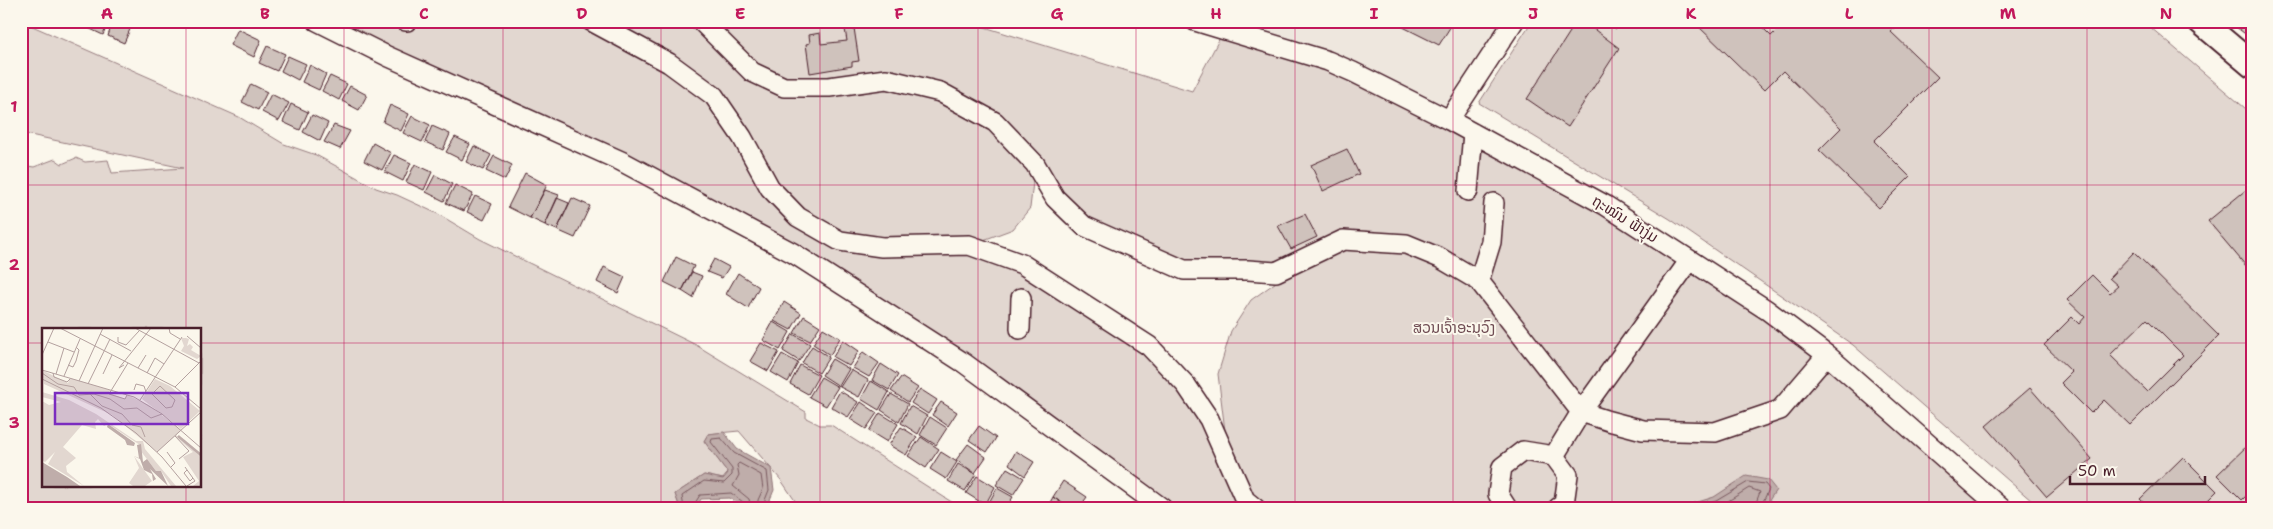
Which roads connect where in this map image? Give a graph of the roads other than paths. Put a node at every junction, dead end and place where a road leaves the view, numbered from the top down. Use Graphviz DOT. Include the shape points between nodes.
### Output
graph roads {
  1 [pos="317,21"];
  2 [pos="591,21"];
  3 [pos="701,21"];
  4 [pos="1195,21"];
  5 [pos="1514,21"];
  6 [pos="2200,21"];
  7 [pos="2252,65"];
  8 [pos="1449,120"];
  9 [pos="1473,133"];
  10 [pos="1468,190"];
  11 [pos="1494,203"];
  12 [pos="1690,260"];
  13 [pos="1479,281"];
  14 [pos="1022,298"];
  15 [pos="1020,329"];
  16 [pos="1827,355"];
  17 [pos="1581,412"];
  18 [pos="1554,456"];
  19 [pos="1162,508"];
  20 [pos="1255,508"];
  21 [pos="1507,508"];
  22 [pos="1558,508"];
  23 [pos="2001,508"];
  1 -- 19 [label="street" via="620,161 793,253 964,363"];
  2 -- 20 [label="street" via="669,63 714,96 742,137 770,188 806,222 840,241 882,247 969,245 1022,264 1149,346 1186,385 1209,419 1245,500"];
  3 -- 13 [label="street" via="752,72 784,87 829,87 886,79 940,92 995,122 1035,164 1055,198 1084,226 1184,270 1276,272 1343,240 1406,244 1440,258"];
  4 -- 8 [label="street, ຖະໝົນ ຟ້າງຸ່ມ" via="1328,61"];
  5 -- 8 [label="street"];
  6 -- 7 [label="main road"];
  8 -- 9 [label="street, ຖະໝົນ ຟ້າງຸ່ມ"];
  9 -- 10 [label="street"];
  9 -- 12 [label="street, ຖະໝົນ ຟ້າງຸ່ມ" via="1605,205"];
  11 -- 13 [label="street" via="1491,242"];
  12 -- 16 [label="street, ຖະໝົນ ຟ້າງຸ່ມ" via="1767,310"];
  12 -- 17 [label="street"];
  13 -- 17 [label="street"];
  14 -- 15 [label="street"];
  16 -- 17 [label="street" via="1780,410 1715,432 1643,430"];
  16 -- 23 [label="street, ຖະໝົນ ຟ້າງຸ່ມ"];
  17 -- 18 [label="street"];
  18 -- 21 [label="street" via="1523,451 1502,467 1498,494"];
  18 -- 22 [label="street" via="1568,474 1564,504"];
}
